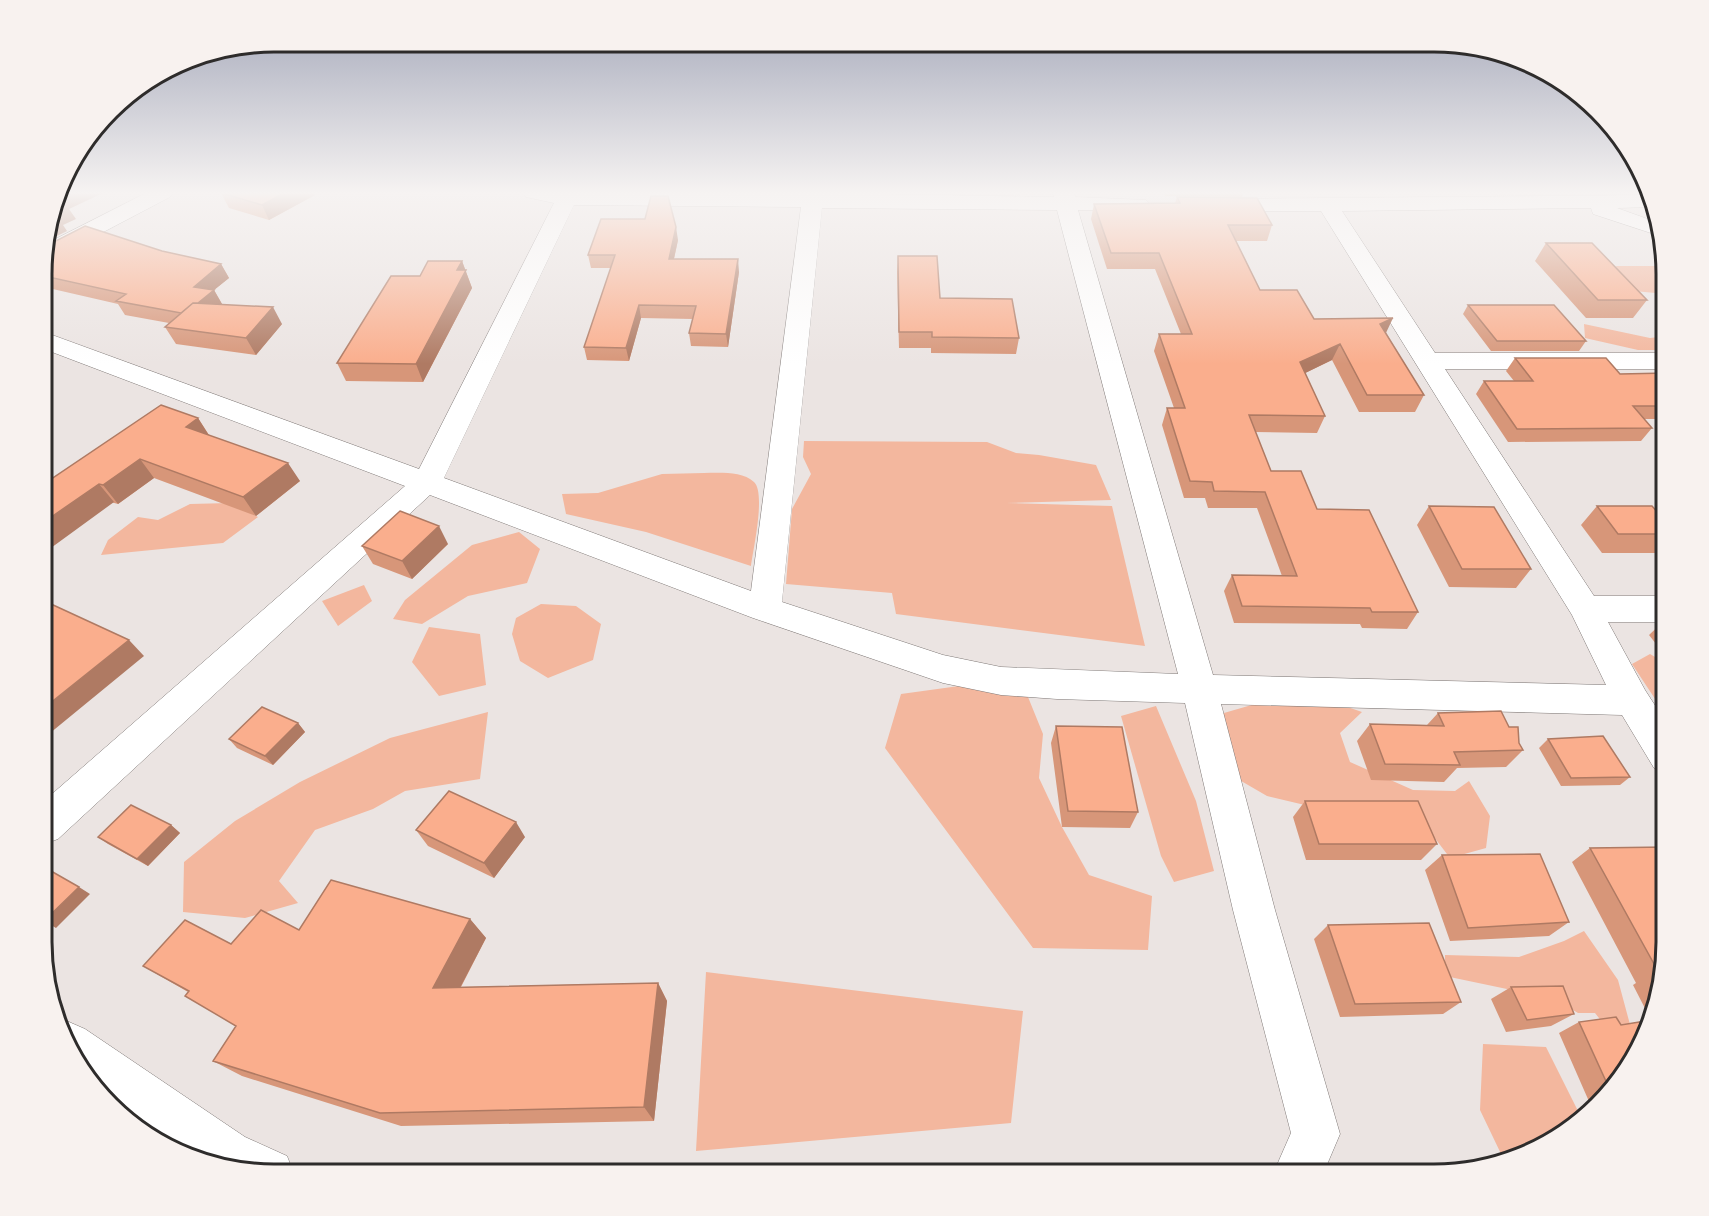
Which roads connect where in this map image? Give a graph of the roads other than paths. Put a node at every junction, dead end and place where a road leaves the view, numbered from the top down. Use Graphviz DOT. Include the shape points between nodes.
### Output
graph roads {
  1 [pos="542,250"];
  2 [pos="807,250"];
  3 [pos="1079,250"];
  4 [pos="1356,250"];
  5 [pos="52,343"];
  6 [pos="1428,361"];
  7 [pos="1656,361"];
  8 [pos="427,482"];
  9 [pos="765,609"];
  10 [pos="1585,609"];
  11 [pos="1656,609"];
  12 [pos="1200,690"];
  13 [pos="1632,700"];
  14 [pos="1656,740"];
  15 [pos="52,819"];
  16 [pos="85,1057"];
  17 [pos="242,1161"];
  18 [pos="1302,1164"];
  1 -- 8 [label="street"];
  2 -- 9 [label="street"];
  3 -- 12 [label="street"];
  4 -- 6 [label="street"];
  5 -- 8 [label="street"];
  6 -- 7 [label="street"];
  6 -- 10 [label="street"];
  8 -- 9 [label="street"];
  8 -- 15 [label="street"];
  9 -- 12 [label="street" via="943,669 1001,681"];
  10 -- 11 [label="street"];
  10 -- 13 [label="street"];
  12 -- 13 [label="street"];
  12 -- 18 [label="street" via="1254,910 1316,1134"];
  13 -- 14 [label="street"];
  16 -- 17 [label="street"];
}
